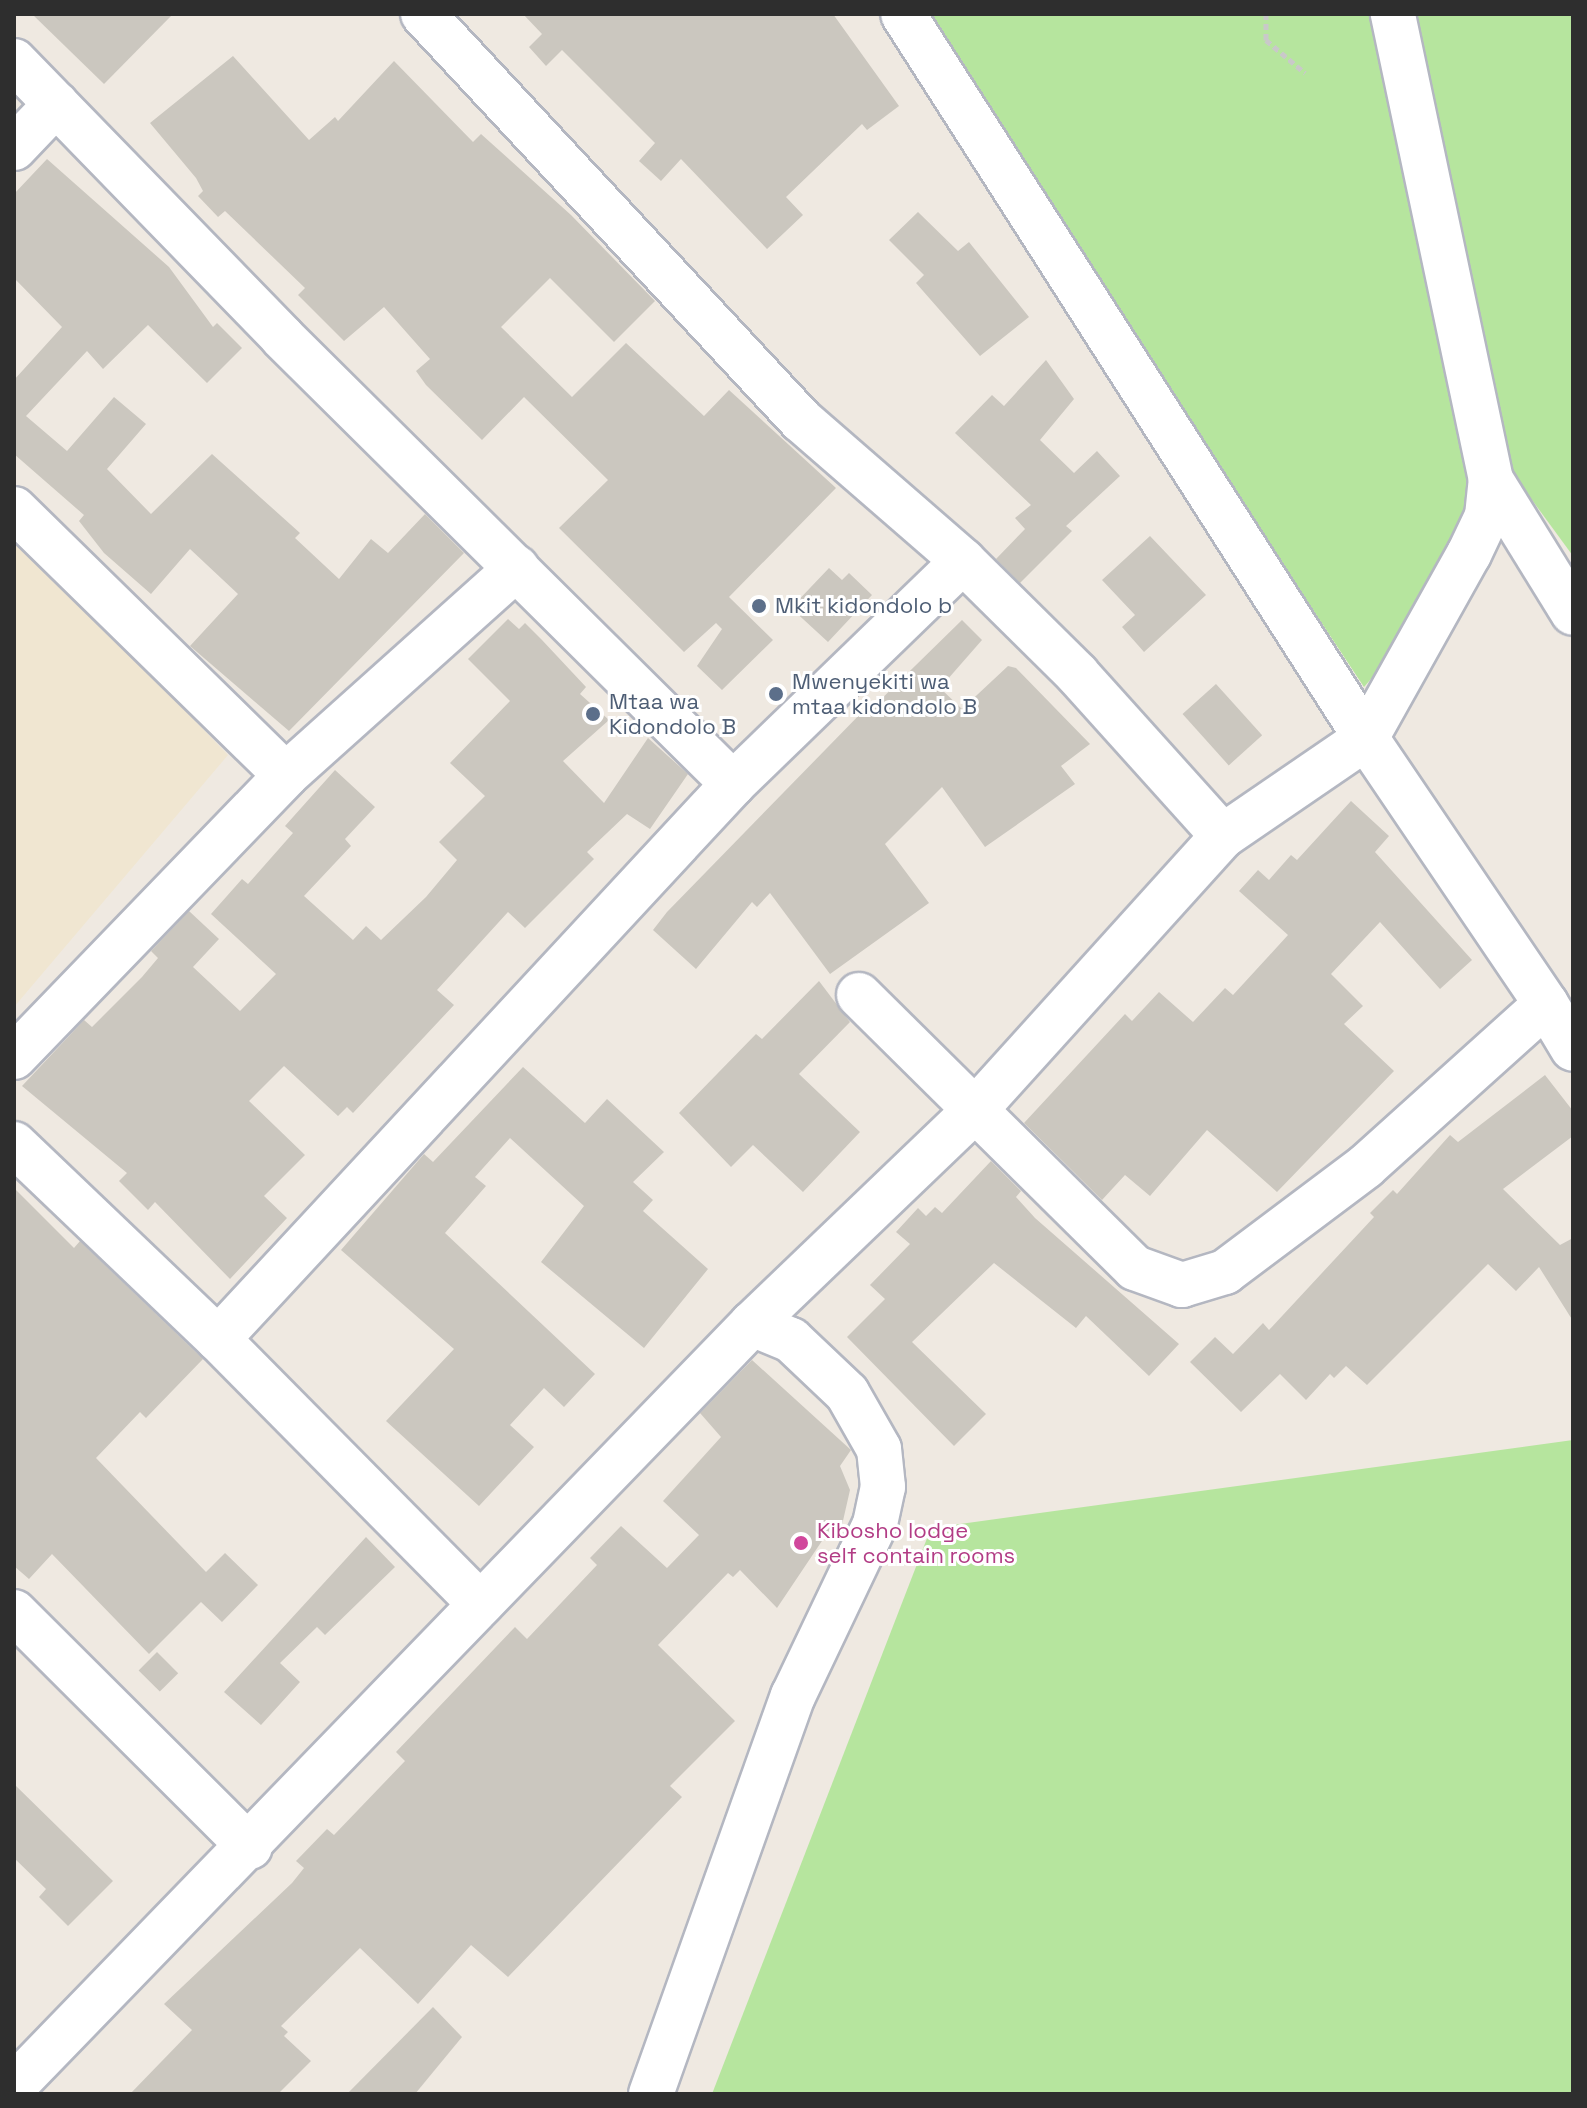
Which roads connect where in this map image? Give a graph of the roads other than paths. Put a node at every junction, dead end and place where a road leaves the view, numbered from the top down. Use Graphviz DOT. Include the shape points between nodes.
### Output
graph roads {
  1 [pos="423,14"];
  2 [pos="903,14"];
  3 [pos="1393,14"];
  4 [pos="14,61"];
  5 [pos="56,104"];
  6 [pos="14,148"];
  7 [pos="1491,480"];
  8 [pos="14,509"];
  9 [pos="963,561"];
  10 [pos="517,568"];
  11 [pos="1573,613"];
  12 [pos="1366,738"];
  13 [pos="286,775"];
  14 [pos="733,784"];
  15 [pos="1223,836"];
  16 [pos="859,995"];
  17 [pos="1546,1004"];
  18 [pos="1573,1049"];
  19 [pos="14,1057"];
  20 [pos="976,1109"];
  21 [pos="14,1144"];
  22 [pos="752,1324"];
  23 [pos="218,1339"];
  24 [pos="480,1604"];
  25 [pos="14,1612"];
  26 [pos="250,1847"];
  27 [pos="14,2086"];
  28 [pos="651,2094"];
  1 -- 9 [label="street" via="801,420"];
  2 -- 12 [label="street"];
  3 -- 7 [label="street"];
  4 -- 5 [label="street"];
  5 -- 6 [label="street"];
  5 -- 10 [label="street"];
  7 -- 11 [label="street"];
  7 -- 12 [label="street" via="1487,516 1469,554"];
  8 -- 13 [label="street"];
  9 -- 14 [label="street"];
  9 -- 15 [label="street" via="1077,674"];
  10 -- 13 [label="street"];
  10 -- 14 [label="street"];
  12 -- 15 [label="street"];
  12 -- 17 [label="street"];
  13 -- 19 [label="street"];
  14 -- 23 [label="street"];
  15 -- 20 [label="street"];
  16 -- 20 [label="street"];
  17 -- 18 [label="street"];
  17 -- 20 [label="street" via="1366,1166 1225,1272 1198,1282 1167,1282 1135,1268"];
  20 -- 22 [label="street"];
  21 -- 23 [label="street"];
  22 -- 24 [label="street"];
  22 -- 28 [label="street" via="791,1340 847,1393 879,1449 883,1487 875,1524 793,1696"];
  23 -- 24 [label="street"];
  24 -- 26 [label="street"];
  25 -- 26 [label="street"];
  26 -- 27 [label="street"];
}
